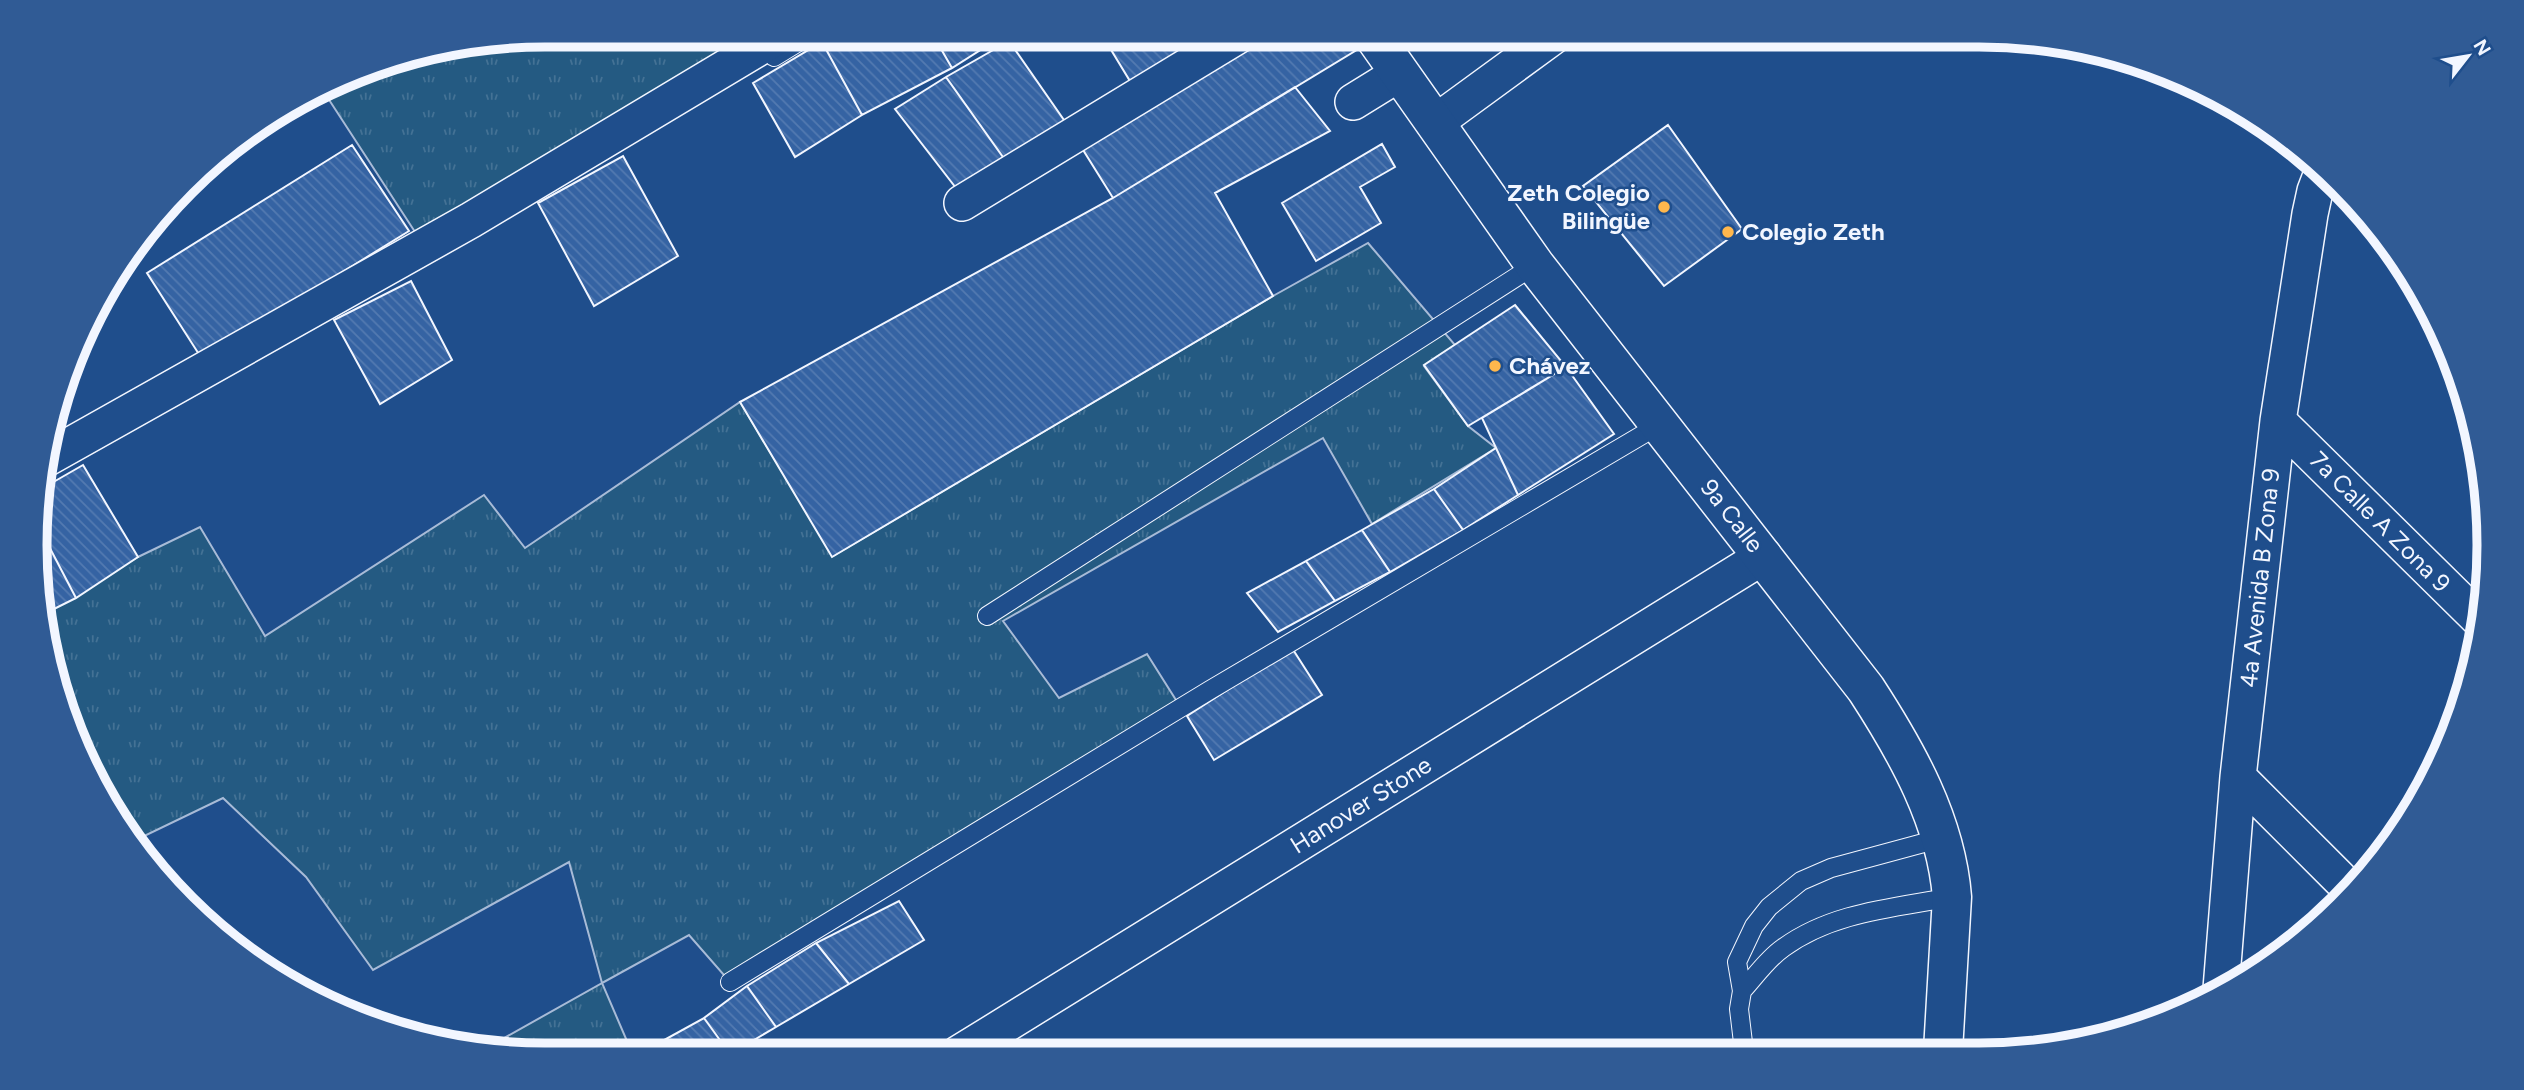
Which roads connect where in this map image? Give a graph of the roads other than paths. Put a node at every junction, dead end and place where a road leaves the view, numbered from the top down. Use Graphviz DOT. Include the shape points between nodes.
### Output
graph roads {
  1 [pos="760,47"];
  2 [pos="790,47"];
  3 [pos="1219,47"];
  4 [pos="1382,47"];
  5 [pos="1539,47"];
  6 [pos="1401,73"];
  7 [pos="1353,103"];
  8 [pos="1436,122"];
  9 [pos="586,169"];
  10 [pos="2319,182"];
  11 [pos="962,203"];
  12 [pos="1535,265"];
  13 [pos="2278,421"];
  14 [pos="1659,425"];
  15 [pos="56,453"];
  16 [pos="1764,556"];
  17 [pos="2472,612"];
  18 [pos="987,616"];
  19 [pos="2238,777"];
  20 [pos="1942,838"];
  21 [pos="2344,883"];
  22 [pos="1952,897"];
  23 [pos="2222,979"];
  24 [pos="730,982"];
  25 [pos="1742,991"];
  26 [pos="976,1043"];
  27 [pos="1743,1043"];
  28 [pos="1943,1043"];
  1 -- 15 [label="street" via="471,220"];
  2 -- 9 [label="lane"];
  3 -- 11 [label="street"];
  4 -- 6 [label="street, 9a Calle"];
  5 -- 8 [label="street"];
  6 -- 7 [label="street"];
  6 -- 8 [label="street, 9a Calle"];
  8 -- 12 [label="street, 9a Calle"];
  10 -- 13 [label="street, 4a Avenida B Zona 9"];
  12 -- 14 [label="street, 9a Calle"];
  12 -- 18 [label="lane"];
  13 -- 17 [label="street, 7a Calle A Zona 9"];
  13 -- 19 [label="street, 4a Avenida B Zona 9"];
  14 -- 16 [label="street, 9a Calle"];
  14 -- 24 [label="lane"];
  16 -- 20 [label="street, 9a Calle" via="1866,689 1895,735"];
  16 -- 26 [label="street, Hanover Stone"];
  19 -- 21 [label="street"];
  19 -- 23 [label="street, 4a Avenida B Zona 9"];
  20 -- 22 [label="street, 9a Calle"];
  20 -- 25 [label="lane" via="1831,868 1784,893 1744,944 1737,962"];
  22 -- 25 [label="lane" via="1854,915 1816,929 1783,948"];
  22 -- 28 [label="street, 9a Calle"];
  25 -- 27 [label="lane"];
}
